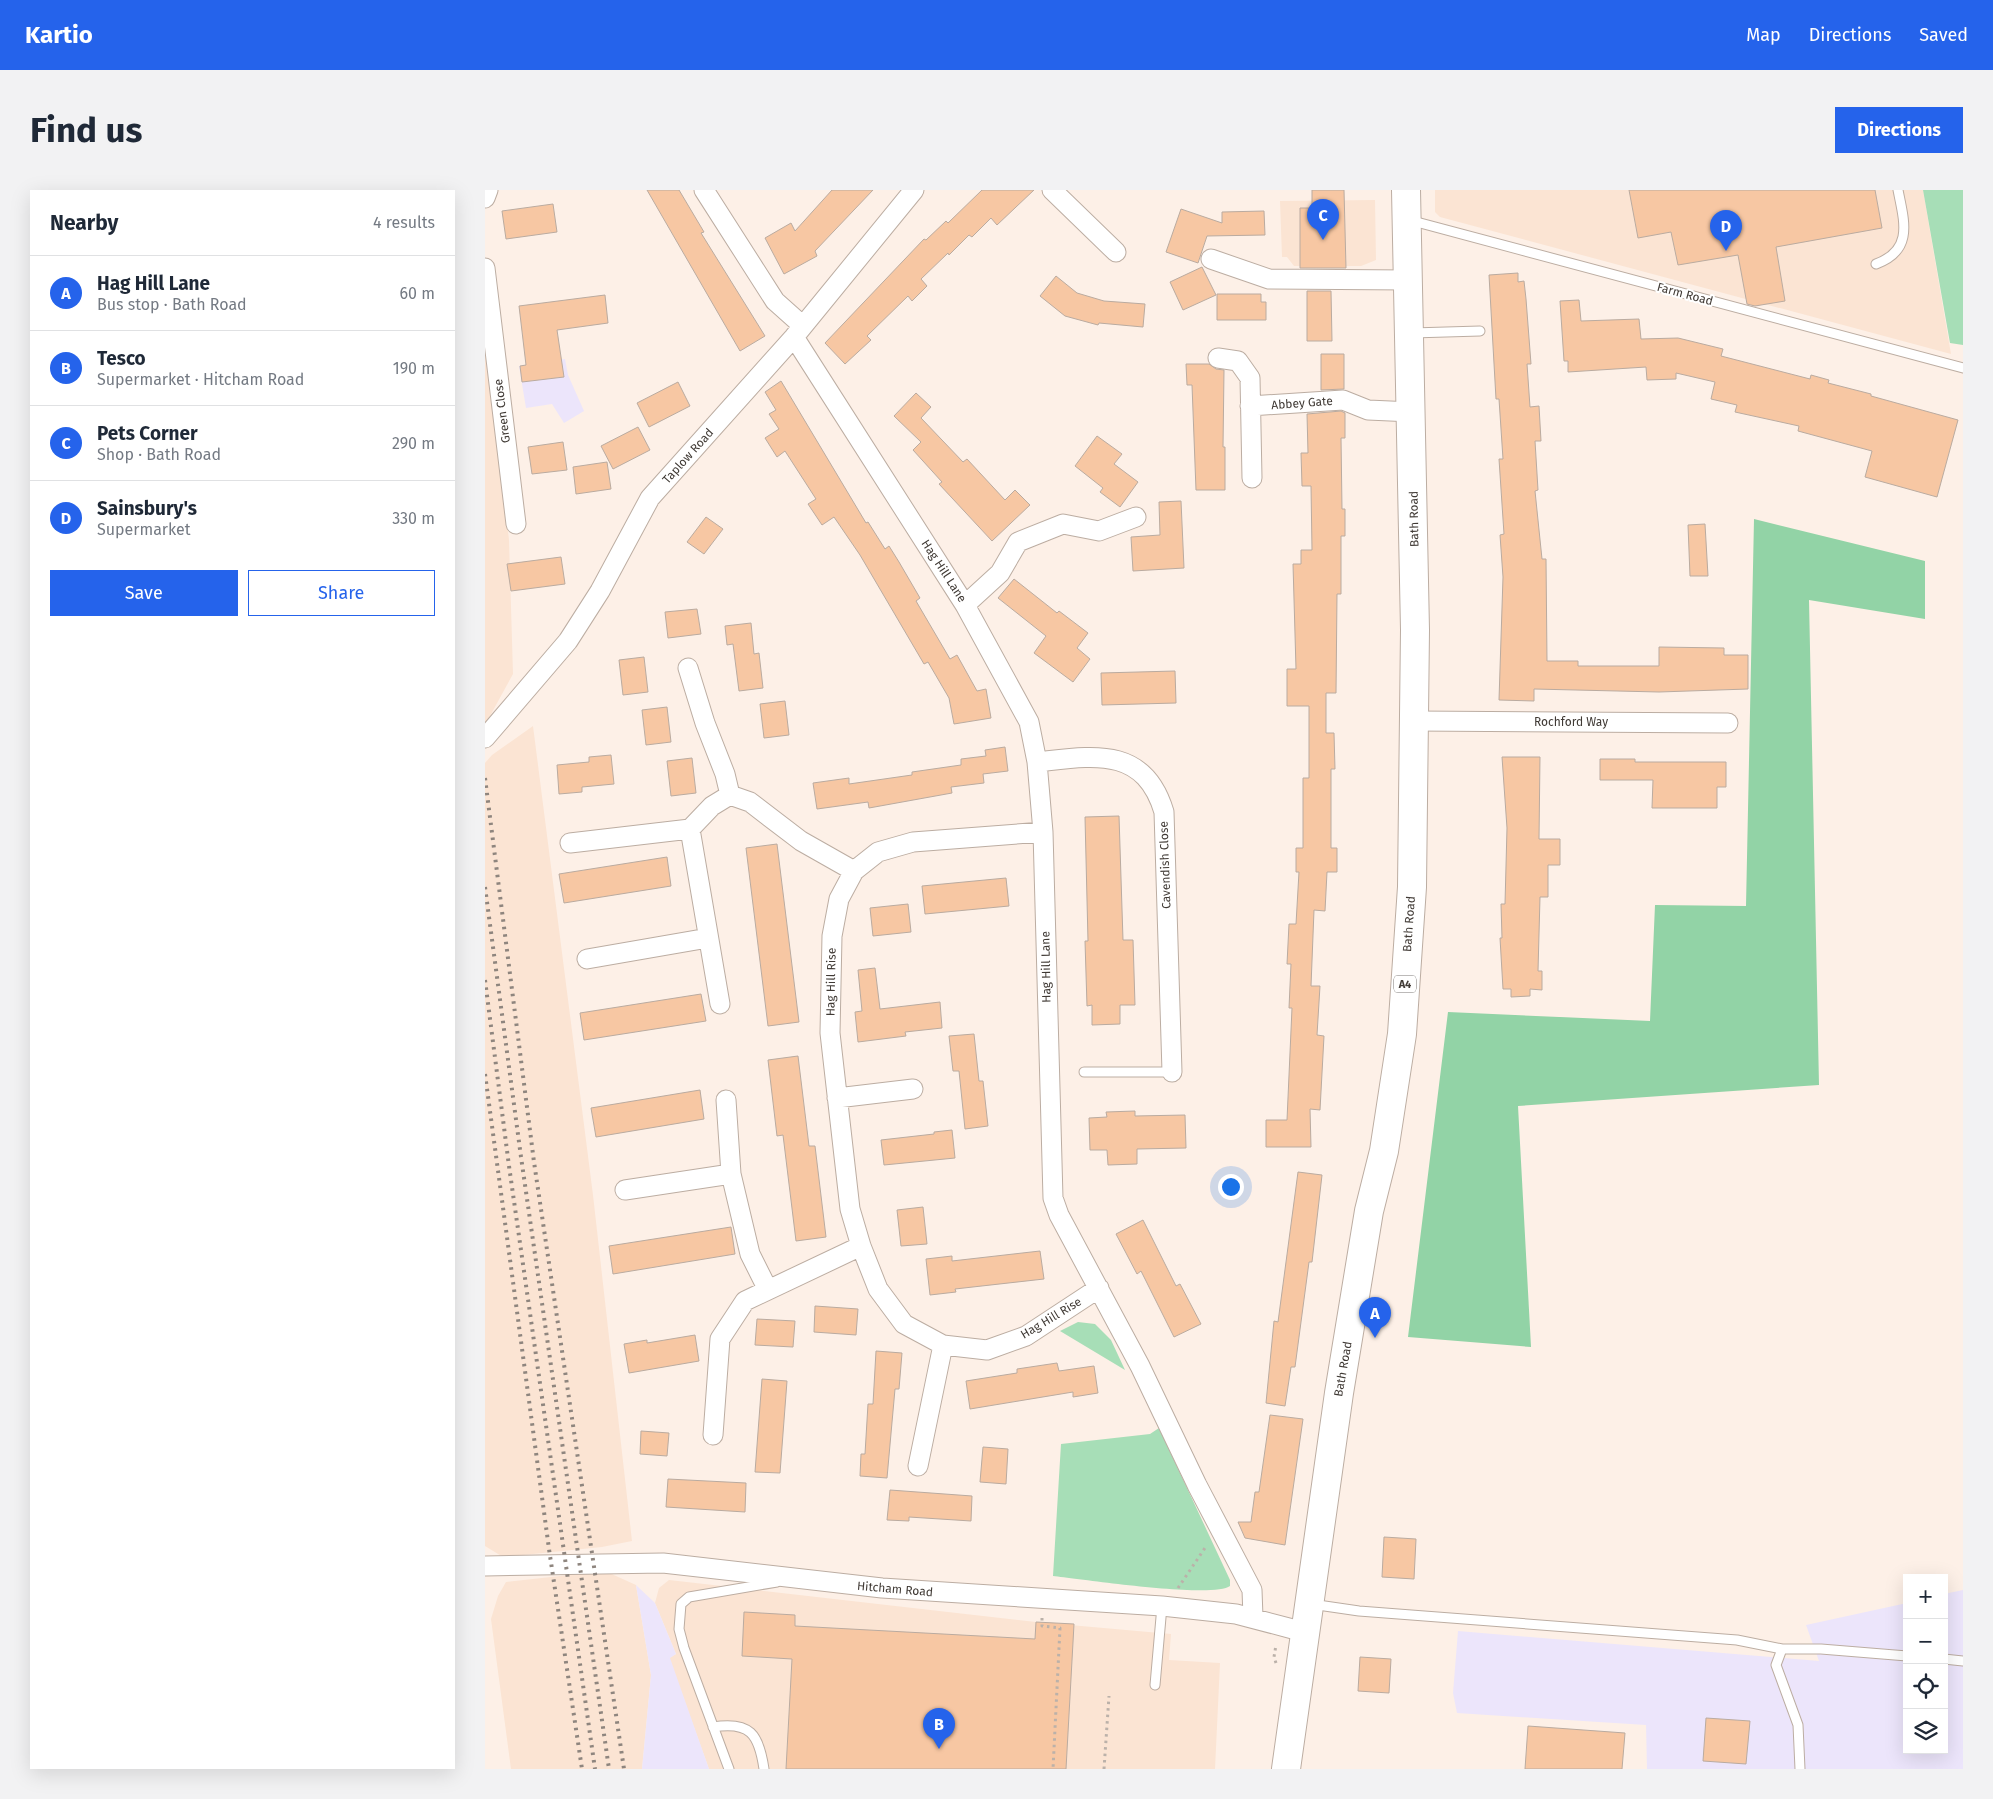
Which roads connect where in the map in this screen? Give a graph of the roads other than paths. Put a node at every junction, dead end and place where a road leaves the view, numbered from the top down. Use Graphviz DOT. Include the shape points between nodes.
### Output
graph roads {
  1 [pos="488,190"];
  2 [pos="704,190"];
  3 [pos="914,190"];
  4 [pos="1052,190"];
  5 [pos="1406,190"];
  6 [pos="1898,190"];
  7 [pos="485,198"];
  8 [pos="1407,219"];
  9 [pos="1116,252"];
  10 [pos="1211,259"];
  11 [pos="1876,264"];
  12 [pos="485,268"];
  13 [pos="1408,280"];
  14 [pos="1480,331"];
  15 [pos="798,332"];
  16 [pos="1409,333"];
  17 [pos="1218,358"];
  18 [pos="1963,368"];
  19 [pos="1250,406"];
  20 [pos="1412,412"];
  21 [pos="1251,478"];
  22 [pos="1136,517"];
  23 [pos="516,524"];
  24 [pos="965,605"];
  25 [pos="688,668"];
  26 [pos="1414,721"];
  27 [pos="1728,723"];
  28 [pos="485,738"];
  29 [pos="1037,762"];
  30 [pos="730,795"];
  31 [pos="690,829"];
  32 [pos="1043,832"];
  33 [pos="570,843"];
  34 [pos="854,871"];
  35 [pos="708,938"];
  36 [pos="587,959"];
  37 [pos="719,1004"];
  38 [pos="1083,1072"];
  39 [pos="1172,1072"];
  40 [pos="913,1089"];
  41 [pos="837,1098"];
  42 [pos="726,1100"];
  43 [pos="731,1174"];
  44 [pos="625,1190"];
  45 [pos="861,1246"];
  46 [pos="1099,1288"];
  47 [pos="768,1290"];
  48 [pos="943,1345"];
  49 [pos="713,1435"];
  50 [pos="918,1466"];
  51 [pos="485,1566"];
  52 [pos="793,1579"];
  53 [pos="1308,1604"];
  54 [pos="1163,1606"];
  55 [pos="1253,1617"];
  56 [pos="1291,1628"];
  57 [pos="1782,1649"];
  58 [pos="1903,1656"];
  59 [pos="1948,1659"];
  60 [pos="1963,1660"];
  61 [pos="1155,1685"];
  62 [pos="713,1727"];
  63 [pos="729,1769"];
  64 [pos="764,1769"];
  65 [pos="1286,1769"];
  66 [pos="1800,1769"];
  1 -- 7 [label="street"];
  2 -- 15 [label="street, Hag Hill Lane"];
  3 -- 15 [label="street, Taplow Road"];
  4 -- 9 [label="street"];
  5 -- 8 [label="main road, Bath Road / A4"];
  6 -- 11 [label="lane" via="1904,220 1901,245 1887,260"];
  8 -- 13 [label="main road, Bath Road / A4"];
  8 -- 18 [label="lane, Farm Road"];
  10 -- 13 [label="street" via="1269,279"];
  12 -- 23 [label="street, Green Close"];
  13 -- 16 [label="main road, Bath Road / A4"];
  14 -- 16 [label="lane"];
  15 -- 24 [label="street, Hag Hill Lane"];
  15 -- 28 [label="street, Taplow Road" via="650,498 601,590 568,641"];
  16 -- 20 [label="main road, Bath Road / A4"];
  17 -- 19 [label="street" via="1238,361 1250,378"];
  19 -- 20 [label="street, Abbey Gate" via="1343,400 1368,410"];
  19 -- 21 [label="street"];
  20 -- 26 [label="main road, Bath Road / A4"];
  22 -- 24 [label="street" via="1099,531 1063,524 1018,542 1000,573"];
  24 -- 29 [label="street, Hag Hill Lane" via="1020,702 1029,722"];
  25 -- 30 [label="street"];
  26 -- 27 [label="street, Rochford Way"];
  26 -- 53 [label="main road, Bath Road / A4" via="1412,887 1402,1034 1384,1151 1369,1211"];
  29 -- 32 [label="street, Hag Hill Lane"];
  29 -- 39 [label="street, Cavendish Close" via="1085,756 1125,762 1145,777 1160,800 1164,812"];
  30 -- 31 [label="street" via="713,806"];
  30 -- 34 [label="street" via="749,802 801,841"];
  31 -- 33 [label="street"];
  31 -- 35 [label="street"];
  32 -- 34 [label="street, Hag Hill Rise" via="913,842 878,852"];
  32 -- 46 [label="street, Hag Hill Lane" via="1053,1198 1059,1216"];
  34 -- 41 [label="street, Hag Hill Rise" via="839,899 832,936 831,1033"];
  35 -- 36 [label="street"];
  35 -- 37 [label="street"];
  38 -- 39 [label="lane"];
  40 -- 41 [label="street"];
  41 -- 45 [label="street, Hag Hill Rise" via="850,1208"];
  42 -- 43 [label="street"];
  43 -- 44 [label="street"];
  43 -- 47 [label="street" via="750,1254"];
  45 -- 47 [label="street"];
  45 -- 48 [label="street, Hag Hill Rise" via="877,1289 904,1324"];
  46 -- 48 [label="street, Hag Hill Rise" via="1026,1336 987,1350"];
  46 -- 55 [label="street, Hag Hill Lane" via="1251,1590"];
  47 -- 49 [label="street" via="745,1301 720,1339"];
  48 -- 50 [label="street"];
  51 -- 52 [label="street, Hitcham Road" via="641,1562"];
  52 -- 54 [label="street, Hitcham Road" via="1043,1600"];
  52 -- 62 [label="lane" via="689,1597 681,1604 679,1629"];
  53 -- 56 [label="main road, Bath Road / A4"];
  53 -- 57 [label="lane" via="1359,1611 1737,1640"];
  54 -- 55 [label="street, Hitcham Road"];
  54 -- 61 [label="lane"];
  55 -- 56 [label="street, Hitcham Road"];
  56 -- 65 [label="main road, Bath Road / A4"];
  57 -- 58 [label="lane"];
  57 -- 66 [label="lane" via="1776,1665 1798,1725"];
  59 -- 60 [label="lane"];
  62 -- 63 [label="lane"];
  62 -- 64 [label="lane" via="736,1725 747,1729 760,1744"];
}
